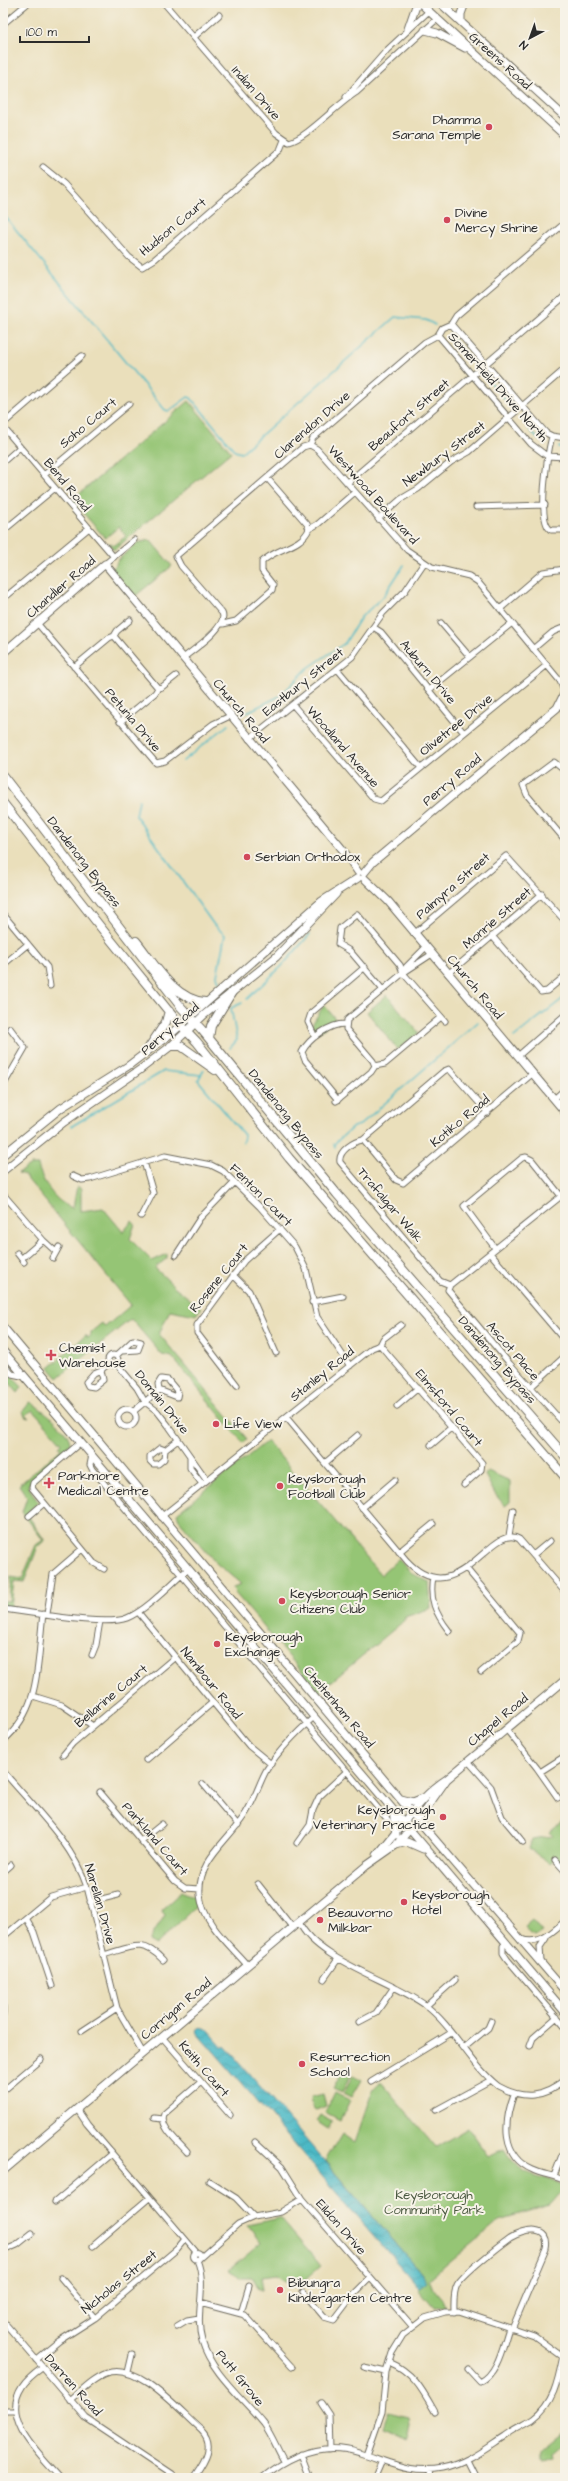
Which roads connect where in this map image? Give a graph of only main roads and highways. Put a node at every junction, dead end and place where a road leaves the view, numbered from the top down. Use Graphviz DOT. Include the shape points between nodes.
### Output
graph roads {
  1 [pos="418,3"];
  2 [pos="439,3"];
  3 [pos="465,3"];
  4 [pos="448,10"];
  5 [pos="429,11"];
  6 [pos="437,19"];
  7 [pos="461,22"];
  8 [pos="408,29"];
  9 [pos="425,30"];
  10 [pos="475,54"];
  11 [pos="565,117"];
  12 [pos="565,136"];
  13 [pos="105,564"];
  14 [pos="3,653"];
  15 [pos="564,693"];
  16 [pos="565,705"];
  17 [pos="557,708"];
  18 [pos="3,776"];
  19 [pos="3,803"];
  20 [pos="361,876"];
  21 [pos="340,889"];
  22 [pos="112,918"];
  23 [pos="232,992"];
  24 [pos="205,1002"];
  25 [pos="169,1011"];
  26 [pos="190,1016"];
  27 [pos="196,1023"];
  28 [pos="181,1024"];
  29 [pos="188,1031"];
  30 [pos="209,1038"];
  31 [pos="171,1046"];
  32 [pos="146,1052"];
  33 [pos="222,1075"];
  34 [pos="565,1112"];
  35 [pos="3,1155"];
  36 [pos="3,1171"];
  37 [pos="3,1327"];
  38 [pos="3,1351"];
  39 [pos="47,1380"];
  40 [pos="36,1389"];
  41 [pos="565,1456"];
  42 [pos="565,1477"];
  43 [pos="161,1517"];
  44 [pos="151,1525"];
  45 [pos="198,1560"];
  46 [pos="188,1569"];
  47 [pos="565,1680"];
  48 [pos="447,1779"];
  49 [pos="400,1798"];
  50 [pos="423,1798"];
  51 [pos="393,1810"];
  52 [pos="412,1813"];
  53 [pos="418,1820"];
  54 [pos="404,1824"];
  55 [pos="410,1831"];
  56 [pos="396,1835"];
  57 [pos="396,1845"];
  58 [pos="429,1852"];
  59 [pos="366,1866"];
  60 [pos="565,1991"];
  61 [pos="565,2012"];
  62 [pos="3,2171"];
  1 -- 5 [label="main road, Greens Road"];
  1 -- 8 [label="main road"];
  2 -- 4 [label="main road, Greens Road"];
  2 -- 5 [label="main road"];
  3 -- 7 [label="main road" via="460,14"];
  4 -- 6 [label="main road"];
  4 -- 7 [label="main road, Greens Road"];
  5 -- 6 [label="main road, Greens Road"];
  6 -- 10 [label="main road, Greens Road"];
  7 -- 11 [label="main road, Greens Road"];
  9 -- 10 [label="main road" via="437,32"];
  10 -- 12 [label="main road, Greens Road"];
  13 -- 14 [label="main road, Chandler Road"];
  13 -- 20 [label="main road, Church Road" via="343,850"];
  15 -- 17 [label="main road, Perry Road"];
  16 -- 17 [label="main road, Perry Road"];
  17 -- 20 [label="main road, Perry Road" via="373,862"];
  18 -- 22 [label="highway, Dandenong Bypass"];
  19 -- 25 [label="highway, Dandenong Bypass"];
  20 -- 21 [label="main road, Perry Road"];
  20 -- 34 [label="main road, Church Road" via="388,901"];
  21 -- 23 [label="main road, Perry Road" via="276,957"];
  21 -- 24 [label="main road, Perry Road" via="325,898"];
  22 -- 24 [label="highway" via="132,936 178,990 197,1001"];
  22 -- 26 [label="highway, Dandenong Bypass"];
  23 -- 27 [label="main road, Perry Road"];
  23 -- 30 [label="highway" via="211,1026"];
  24 -- 26 [label="main road, Perry Road"];
  25 -- 28 [label="highway, Dandenong Bypass"];
  25 -- 32 [label="highway" via="166,1022"];
  26 -- 27 [label="highway, Dandenong Bypass"];
  26 -- 28 [label="main road, Perry Road"];
  27 -- 29 [label="main road, Perry Road"];
  27 -- 30 [label="highway, Dandenong Bypass"];
  28 -- 29 [label="highway, Dandenong Bypass"];
  28 -- 32 [label="main road, Perry Road"];
  29 -- 31 [label="main road, Perry Road"];
  29 -- 33 [label="highway, Dandenong Bypass"];
  30 -- 41 [label="highway, Dandenong Bypass" via="336,1194"];
  31 -- 33 [label="highway" via="186,1049"];
  31 -- 36 [label="main road, Perry Road" via="64,1122"];
  32 -- 35 [label="main road, Perry Road" via="61,1108"];
  33 -- 42 [label="highway, Dandenong Bypass" via="302,1173"];
  37 -- 39 [label="main road, Cheltenham Road"];
  38 -- 40 [label="main road, Cheltenham Road"];
  39 -- 40 [label="main road"];
  39 -- 43 [label="main road, Cheltenham Road"];
  40 -- 44 [label="main road, Cheltenham Road"];
  43 -- 44 [label="main road"];
  43 -- 45 [label="main road, Cheltenham Road"];
  44 -- 46 [label="main road, Cheltenham Road"];
  45 -- 46 [label="main road"];
  45 -- 49 [label="main road, Cheltenham Road"];
  46 -- 51 [label="main road, Cheltenham Road"];
  47 -- 48 [label="main road, Chapel Road"];
  48 -- 50 [label="main road, Chapel Road"];
  48 -- 53 [label="main road, Chapel Road"];
  49 -- 50 [label="main road" via="412,1802"];
  49 -- 52 [label="main road, Cheltenham Road"];
  50 -- 52 [label="main road, Chapel Road"];
  51 -- 54 [label="main road, Cheltenham Road"];
  51 -- 56 [label="main road"];
  52 -- 53 [label="main road, Cheltenham Road"];
  52 -- 54 [label="main road, Corrigan Road"];
  53 -- 55 [label="main road, Chapel Road"];
  53 -- 60 [label="main road, Cheltenham Road"];
  54 -- 55 [label="main road, Cheltenham Road"];
  54 -- 56 [label="main road, Corrigan Road"];
  55 -- 57 [label="main road, Corrigan Road"];
  55 -- 58 [label="main road, Cheltenham Road"];
  56 -- 59 [label="main road, Corrigan Road"];
  57 -- 58 [label="main road" via="407,1842"];
  57 -- 59 [label="main road, Corrigan Road"];
  58 -- 61 [label="main road, Cheltenham Road"];
  59 -- 62 [label="main road, Corrigan Road"];
}
